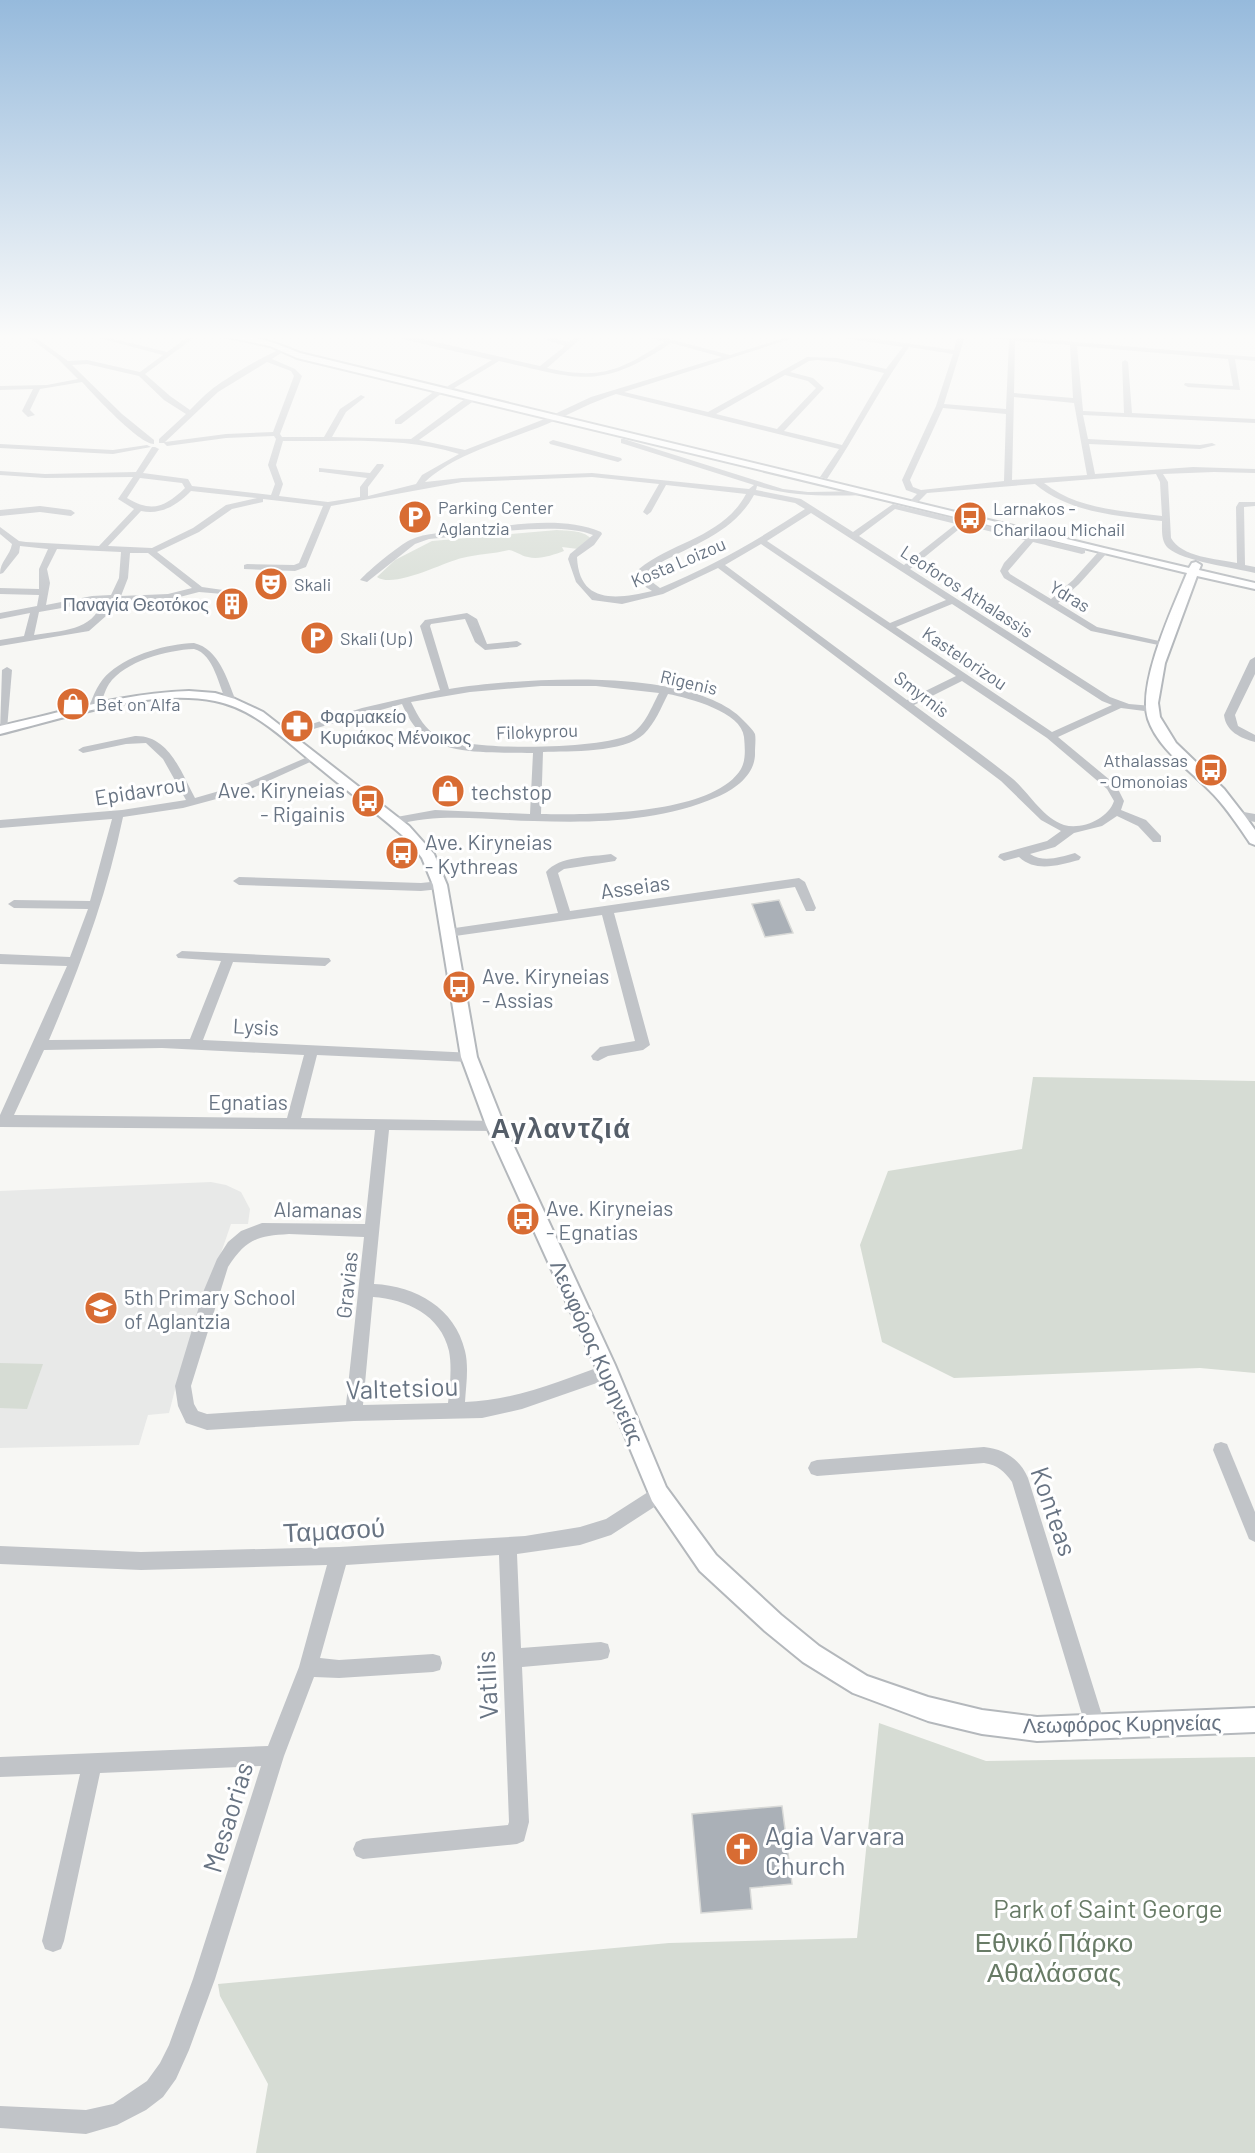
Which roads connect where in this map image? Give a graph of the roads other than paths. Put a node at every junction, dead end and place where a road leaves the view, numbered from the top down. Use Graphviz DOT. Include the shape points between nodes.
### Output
graph roads {
  1 [pos="139,434"];
  2 [pos="173,434"];
  3 [pos="329,434"];
  4 [pos="422,434"];
  5 [pos="512,434"];
  6 [pos="633,434"];
  7 [pos="639,434"];
  8 [pos="789,434"];
  9 [pos="852,434"];
  10 [pos="927,434"];
  11 [pos="1010,434"];
  12 [pos="1084,434"];
  13 [pos="278,436"];
  14 [pos="326,440"];
  15 [pos="624,441"];
  16 [pos="1085,441"];
  17 [pos="412,442"];
  18 [pos="553,442"];
  19 [pos="165,443"];
  20 [pos="1212,445"];
  21 [pos="151,446"];
  22 [pos="0,447"];
  23 [pos="844,448"];
  24 [pos="465,453"];
  25 [pos="629,453"];
  26 [pos="380,466"];
  27 [pos="322,470"];
  28 [pos="1158,471"];
  29 [pos="1255,471"];
  30 [pos="0,473"];
  31 [pos="140,474"];
  32 [pos="371,476"];
  33 [pos="605,476"];
  34 [pos="824,477"];
  35 [pos="1091,477"];
  36 [pos="1037,481"];
  37 [pos="664,482"];
  38 [pos="756,482"];
  39 [pos="1008,483"];
  40 [pos="420,486"];
  41 [pos="189,488"];
  42 [pos="752,492"];
  43 [pos="866,493"];
  44 [pos="808,494"];
  45 [pos="918,496"];
  46 [pos="274,498"];
  47 [pos="364,499"];
  48 [pos="798,501"];
  49 [pos="328,504"];
  50 [pos="1255,504"];
  51 [pos="138,510"];
  52 [pos="810,510"];
  53 [pos="647,512"];
  54 [pos="0,513"];
  55 [pos="71,513"];
  56 [pos="1165,519"];
  57 [pos="962,523"];
  58 [pos="0,530"];
  59 [pos="852,537"];
  60 [pos="1031,539"];
  61 [pos="762,541"];
  62 [pos="16,543"];
  63 [pos="53,548"];
  64 [pos="100,549"];
  65 [pos="126,549"];
  66 [pos="1082,550"];
  67 [pos="153,551"];
  68 [pos="1104,551"];
  69 [pos="718,564"];
  70 [pos="247,567"];
  71 [pos="1241,567"];
  72 [pos="1195,568"];
  73 [pos="904,570"];
  74 [pos="1255,570"];
  75 [pos="0,571"];
  76 [pos="1255,578"];
  77 [pos="364,580"];
  78 [pos="1255,586"];
  79 [pos="200,589"];
  80 [pos="0,591"];
  81 [pos="44,592"];
  82 [pos="220,592"];
  83 [pos="660,592"];
  84 [pos="112,597"];
  85 [pos="952,600"];
  86 [pos="1051,604"];
  87 [pos="38,609"];
  88 [pos="0,616"];
  89 [pos="890,627"];
  90 [pos="28,638"];
  91 [pos="0,643"];
  92 [pos="517,644"];
  93 [pos="1166,645"];
  94 [pos="1255,660"];
  95 [pos="7,670"];
  96 [pos="964,676"];
  97 [pos="1251,682"];
  98 [pos="665,691"];
  99 [pos="445,692"];
  100 [pos="231,701"];
  101 [pos="405,701"];
  102 [pos="908,704"];
  103 [pos="1119,705"];
  104 [pos="94,708"];
  105 [pos="1152,709"];
  106 [pos="1,729"];
  107 [pos="285,734"];
  108 [pos="1051,736"];
  109 [pos="1255,739"];
  110 [pos="538,749"];
  111 [pos="83,750"];
  112 [pos="314,758"];
  113 [pos="192,802"];
  114 [pos="1117,812"];
  115 [pos="1238,815"];
  116 [pos="118,816"];
  117 [pos="535,818"];
  118 [pos="1255,818"];
  119 [pos="394,821"];
  120 [pos="0,824"];
  121 [pos="1070,830"];
  122 [pos="1157,839"];
  123 [pos="1255,840"];
  124 [pos="1022,853"];
  125 [pos="1004,857"];
  126 [pos="1075,857"];
  127 [pos="611,858"];
  128 [pos="238,881"];
  129 [pos="440,885"];
  130 [pos="14,904"];
  131 [pos="95,905"];
  132 [pos="810,908"];
  133 [pos="607,909"];
  134 [pos="565,915"];
  135 [pos="448,933"];
  136 [pos="182,955"];
  137 [pos="229,957"];
  138 [pos="0,959"];
  139 [pos="325,961"];
  140 [pos="75,962"];
  141 [pos="41,1045"];
  142 [pos="194,1045"];
  143 [pos="312,1050"];
  144 [pos="598,1056"];
  145 [pos="469,1057"];
  146 [pos="2,1121"];
  147 [pos="293,1123"];
  148 [pos="382,1125"];
  149 [pos="495,1125"];
  150 [pos="373,1231"];
  151 [pos="366,1290"];
  152 [pos="608,1372"];
  153 [pos="456,1412"];
  154 [pos="354,1413"];
  155 [pos="192,1417"];
  156 [pos="1221,1450"];
  157 [pos="817,1468"];
  158 [pos="659,1494"];
  159 [pos="1255,1533"];
  160 [pos="508,1546"];
  161 [pos="0,1555"];
  162 [pos="339,1556"];
  163 [pos="601,1651"];
  164 [pos="511,1659"];
  165 [pos="433,1663"];
  166 [pos="308,1667"];
  167 [pos="1255,1720"];
  168 [pos="1096,1728"];
  169 [pos="274,1756"];
  170 [pos="92,1763"];
  171 [pos="0,1767"];
  172 [pos="363,1849"];
  173 [pos="53,1941"];
  174 [pos="0,2117"];
  1 -- 21 [label="street"];
  2 -- 19 [label="street"];
  3 -- 14 [label="street"];
  4 -- 17 [label="street"];
  5 -- 24 [label="street"];
  6 -- 43 [label="main road"];
  7 -- 34 [label="main road"];
  8 -- 23 [label="street"];
  9 -- 23 [label="street"];
  10 -- 45 [label="street" via="906,480"];
  11 -- 39 [label="street"];
  12 -- 16 [label="street"];
  13 -- 14 [label="street"];
  13 -- 19 [label="street" via="226,436"];
  13 -- 46 [label="street" via="272,465 280,480"];
  14 -- 17 [label="street"];
  15 -- 25 [label="street"];
  16 -- 20 [label="street"];
  16 -- 35 [label="street"];
  17 -- 24 [label="street"];
  18 -- 25 [label="street"];
  19 -- 21 [label="street"];
  21 -- 22 [label="street" via="113,452"];
  21 -- 31 [label="street"];
  23 -- 34 [label="street"];
  24 -- 40 [label="street" via="425,477"];
  25 -- 33 [label="street"];
  25 -- 38 [label="street"];
  26 -- 32 [label="street"];
  27 -- 32 [label="street"];
  28 -- 29 [label="street"];
  28 -- 35 [label="street"];
  28 -- 56 [label="street" via="1164,482"];
  30 -- 31 [label="street"];
  31 -- 41 [label="street" via="185,481"];
  31 -- 51 [label="street" via="122,500"];
  32 -- 47 [label="street" via="364,487"];
  33 -- 37 [label="street"];
  33 -- 40 [label="street" via="493,479"];
  34 -- 45 [label="main road"];
  35 -- 36 [label="street"];
  36 -- 39 [label="street"];
  36 -- 56 [label="street" via="1055,496 1070,501"];
  37 -- 42 [label="street"];
  37 -- 53 [label="street"];
  38 -- 42 [label="street"];
  38 -- 44 [label="street"];
  39 -- 45 [label="street"];
  40 -- 47 [label="street"];
  41 -- 46 [label="street"];
  41 -- 51 [label="street" via="157,511"];
  42 -- 48 [label="street"];
  42 -- 83 [label="street" via="733,517 712,534 642,571 644,582"];
  43 -- 44 [label="street"];
  43 -- 68 [label="main road"];
  44 -- 48 [label="street"];
  45 -- 72 [label="main road"];
  46 -- 49 [label="street"];
  46 -- 67 [label="street" via="235,504 189,534"];
  47 -- 49 [label="street"];
  48 -- 52 [label="street, Leoforos Athalassis"];
  49 -- 70 [label="street" via="303,565"];
  50 -- 71 [label="street" via="1240,507"];
  51 -- 64 [label="street"];
  52 -- 59 [label="street, Leoforos Athalassis"];
  52 -- 61 [label="street, Kosta Loizou"];
  54 -- 55 [label="street" via="40,509"];
  56 -- 71 [label="street" via="1167,538 1176,550"];
  57 -- 59 [label="street" via="893,506"];
  57 -- 60 [label="street"];
  57 -- 73 [label="street"];
  58 -- 62 [label="street"];
  59 -- 73 [label="street, Leoforos Athalassis"];
  60 -- 66 [label="street"];
  60 -- 86 [label="street, Ydras" via="1007,565 1005,574"];
  61 -- 69 [label="street, Kosta Loizou"];
  61 -- 89 [label="street, Kastelorizou"];
  62 -- 63 [label="street"];
  62 -- 75 [label="street" via="15,553"];
  63 -- 64 [label="street"];
  63 -- 81 [label="street" via="43,569"];
  64 -- 65 [label="street"];
  65 -- 67 [label="street"];
  65 -- 84 [label="street" via="122,565 125,580"];
  67 -- 79 [label="street"];
  68 -- 72 [label="main road"];
  68 -- 86 [label="street"];
  69 -- 83 [label="street, Kosta Loizou"];
  69 -- 102 [label="street, Smyrnis"];
  71 -- 74 [label="street"];
  72 -- 76 [label="main road"];
  72 -- 78 [label="main road"];
  72 -- 93 [label="main road"];
  73 -- 85 [label="street, Leoforos Athalassis"];
  77 -- 83 [label="street, Kosta Loizou" via="420,539 556,526 598,534 576,552 572,562 583,590 591,597 604,602 624,601"];
  79 -- 82 [label="street"];
  79 -- 84 [label="street" via="168,597"];
  80 -- 81 [label="street"];
  81 -- 87 [label="street"];
  84 -- 87 [label="street"];
  84 -- 90 [label="street" via="94,624 81,630"];
  85 -- 89 [label="street"];
  85 -- 103 [label="street, Leoforos Athalassis"];
  86 -- 93 [label="street, Ydras" via="1094,629"];
  87 -- 88 [label="street"];
  87 -- 90 [label="street"];
  89 -- 96 [label="street, Kastelorizou"];
  90 -- 91 [label="street"];
  92 -- 99 [label="street" via="485,647 467,616 428,622 425,626"];
  93 -- 105 [label="main road"];
  94 -- 97 [label="street"];
  95 -- 106 [label="street"];
  96 -- 102 [label="street"];
  96 -- 108 [label="street, Kastelorizou"];
  97 -- 109 [label="street" via="1229,710 1229,719 1244,736"];
  98 -- 99 [label="street, Rigenis" via="542,683"];
  98 -- 110 [label="street, Filokyprou" via="643,729 625,742"];
  98 -- 117 [label="street, Rigenis" via="711,702 740,720 753,749 749,764 736,781 701,799 644,813"];
  99 -- 101 [label="street, Rigenis"];
  100 -- 104 [label="main road, Λεωφόρος Κυρηνείας" via="176,695"];
  100 -- 104 [label="street" via="209,655 198,646 173,649 122,667 103,686"];
  100 -- 107 [label="main road, Λεωφόρος Κυρηνείας"];
  101 -- 107 [label="street, Rigenis"];
  101 -- 110 [label="street, Filokyprou" via="416,723 438,741 474,749"];
  102 -- 121 [label="street, Smyrnis" via="1018,790 1042,817 1056,827"];
  103 -- 105 [label="street"];
  103 -- 108 [label="street"];
  104 -- 106 [label="main road, Λεωφόρος Κυρηνείας"];
  105 -- 115 [label="main road" via="1159,728"];
  107 -- 112 [label="main road, Λεωφόρος Κυρηνείας"];
  108 -- 114 [label="street, Kastelorizou" via="1112,787 1119,801"];
  110 -- 117 [label="street"];
  111 -- 113 [label="street" via="141,740 153,742 167,757"];
  112 -- 113 [label="street, Epidavrou" via="244,788"];
  112 -- 119 [label="main road, Λεωφόρος Κυρηνείας"];
  113 -- 116 [label="street, Epidavrou"];
  114 -- 121 [label="street" via="1086,828"];
  114 -- 122 [label="street" via="1142,823"];
  115 -- 118 [label="street"];
  115 -- 123 [label="main road"];
  116 -- 120 [label="street, Epidavrou"];
  116 -- 131 [label="street"];
  117 -- 119 [label="street, Rigenis" via="444,812"];
  119 -- 129 [label="main road, Λεωφόρος Κυρηνείας" via="415,838 429,857"];
  121 -- 124 [label="street" via="1051,844"];
  124 -- 125 [label="street"];
  124 -- 126 [label="street" via="1043,864"];
  127 -- 134 [label="street" via="561,866 552,872"];
  128 -- 129 [label="street"];
  129 -- 135 [label="main road, Λεωφόρος Κυρηνείας"];
  130 -- 131 [label="street"];
  131 -- 140 [label="street"];
  132 -- 133 [label="street, Asseias" via="799,882"];
  133 -- 134 [label="street, Asseias"];
  133 -- 144 [label="street" via="644,1045 605,1051"];
  134 -- 135 [label="street, Asseias"];
  135 -- 145 [label="main road, Λεωφόρος Κυρηνείας"];
  136 -- 137 [label="street"];
  137 -- 139 [label="street"];
  137 -- 142 [label="street"];
  138 -- 140 [label="street"];
  140 -- 141 [label="street"];
  141 -- 142 [label="street, Lysis"];
  141 -- 146 [label="street"];
  142 -- 143 [label="street, Lysis"];
  143 -- 145 [label="street, Lysis"];
  143 -- 147 [label="street"];
  145 -- 149 [label="main road, Λεωφόρος Κυρηνείας"];
  146 -- 147 [label="street, Egnatias"];
  147 -- 148 [label="street, Egnatias"];
  148 -- 149 [label="street, Egnatias"];
  148 -- 150 [label="street, Gravias"];
  149 -- 152 [label="main road, Λεωφόρος Κυρηνείας"];
  150 -- 151 [label="street, Gravias"];
  150 -- 155 [label="street, Alamanas" via="262,1229 233,1247 212,1290 183,1386"];
  151 -- 153 [label="street" via="410,1296 429,1307 446,1325 457,1351"];
  151 -- 154 [label="street, Gravias"];
  152 -- 153 [label="street, Valtetsiou" via="522,1401"];
  152 -- 158 [label="main road, Λεωφόρος Κυρηνείας"];
  153 -- 154 [label="street, Valtetsiou"];
  154 -- 155 [label="street, Valtetsiou" via="207,1422"];
  156 -- 159 [label="street"];
  157 -- 168 [label="street, Konteas" via="984,1455 997,1456 1012,1466"];
  158 -- 160 [label="street, Ταμασού" via="611,1526 551,1542"];
  158 -- 168 [label="main road, Λεωφόρος Κυρηνείας" via="708,1563 811,1654 861,1685 928,1709 982,1722 1037,1729"];
  160 -- 162 [label="street, Ταμασού"];
  160 -- 164 [label="street, Vatilis"];
  161 -- 162 [label="street, Ταμασού" via="141,1561"];
  162 -- 166 [label="street, Mesaorias"];
  163 -- 164 [label="street"];
  164 -- 172 [label="street, Vatilis" via="517,1834"];
  165 -- 166 [label="street" via="358,1669"];
  166 -- 169 [label="street, Mesaorias"];
  167 -- 168 [label="main road, Λεωφόρος Κυρηνείας"];
  169 -- 170 [label="street"];
  169 -- 174 [label="street, Mesaorias" via="200,1990 178,2050 155,2089 117,2114 86,2122"];
  170 -- 171 [label="street"];
  170 -- 173 [label="street"];
}
